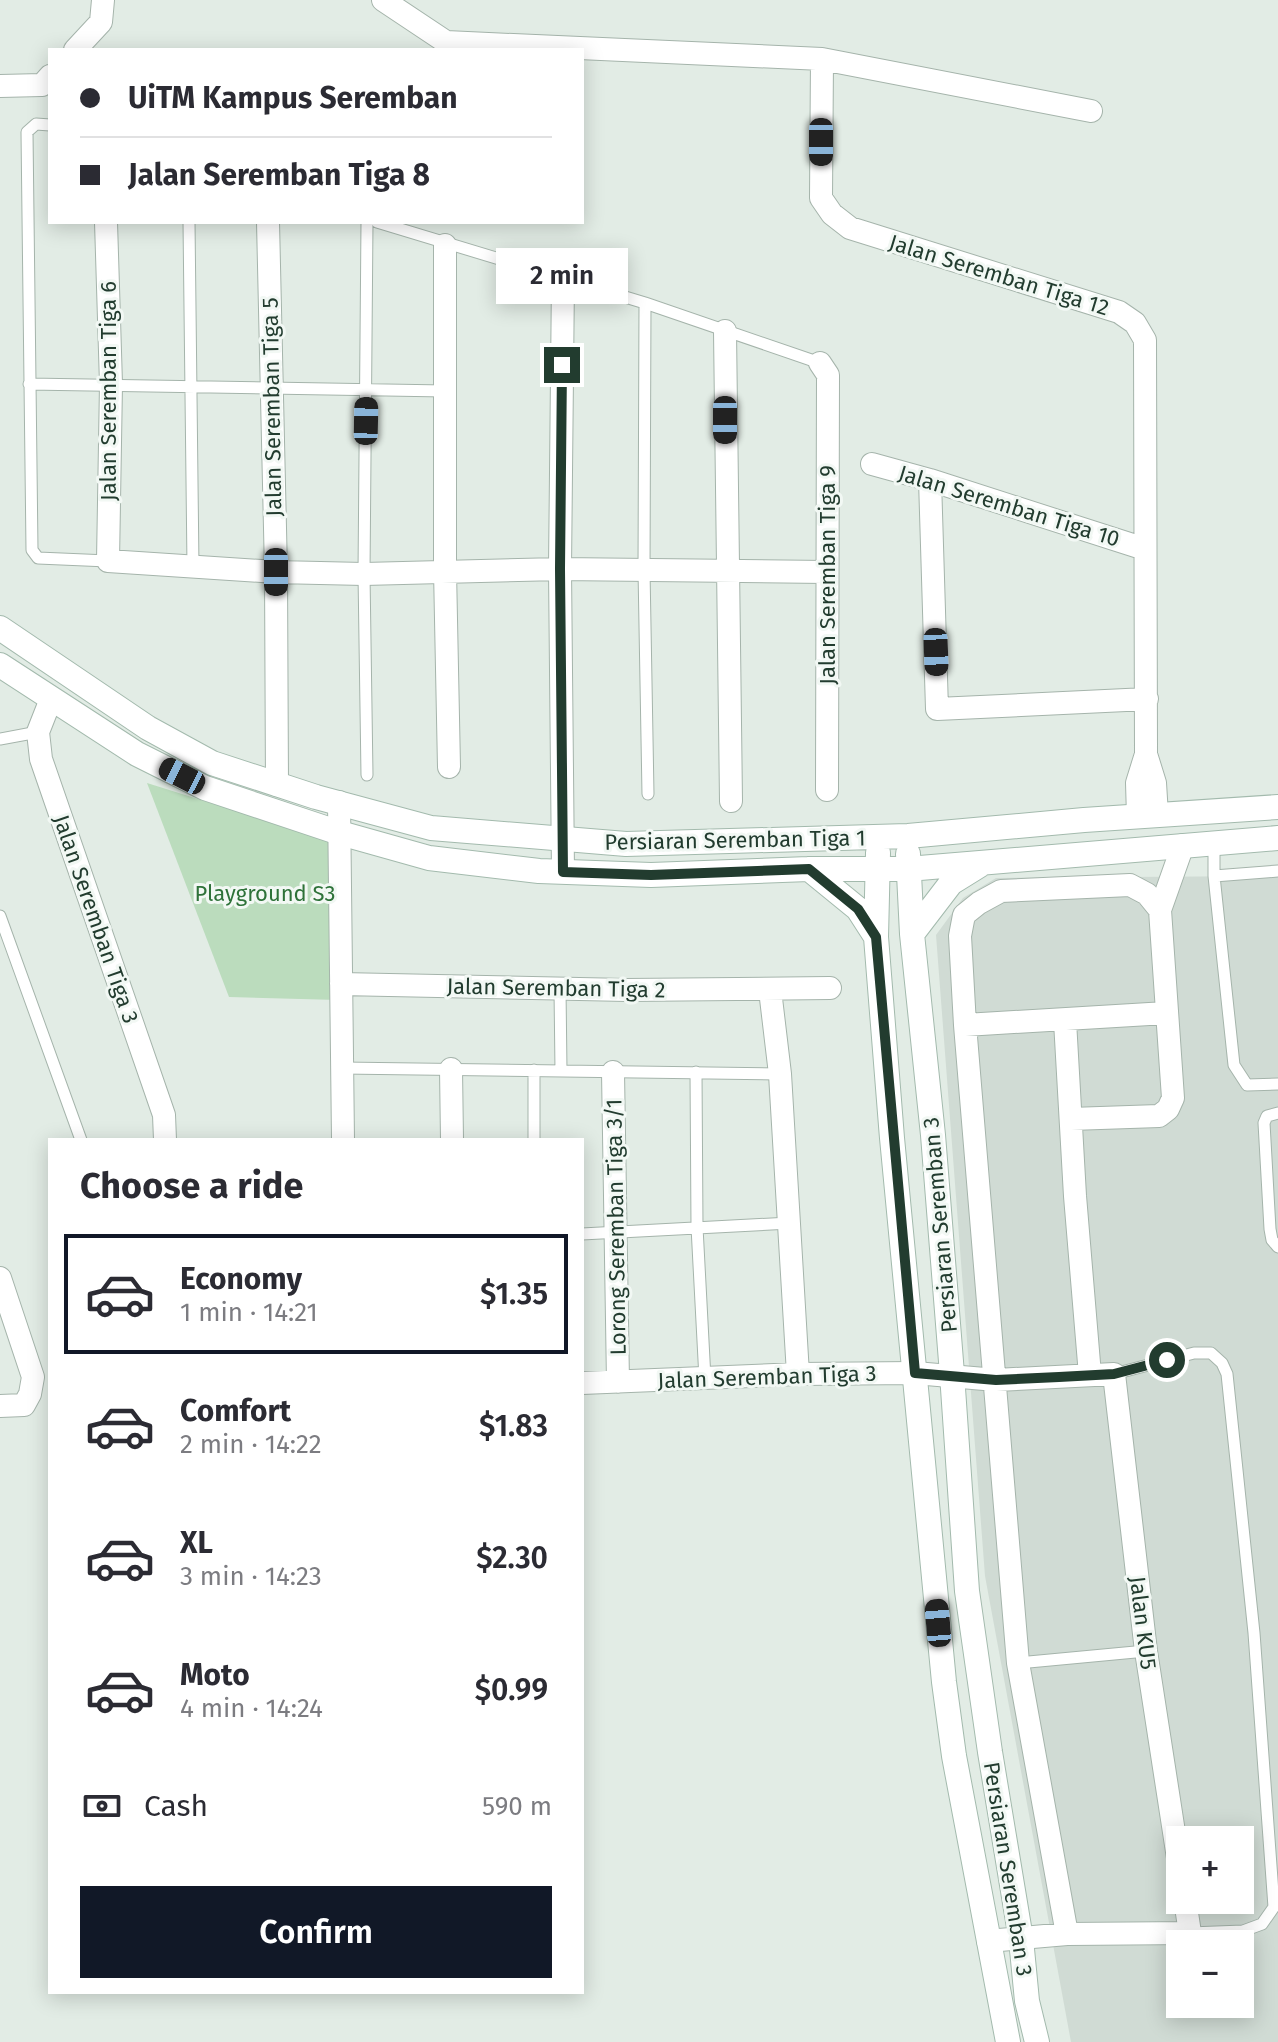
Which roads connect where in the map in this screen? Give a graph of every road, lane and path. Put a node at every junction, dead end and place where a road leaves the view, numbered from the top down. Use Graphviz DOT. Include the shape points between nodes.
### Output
graph roads {
  1 [pos="103,0"];
  2 [pos="383,0"];
  3 [pos="77,48"];
  4 [pos="540,48"];
  5 [pos="584,50"];
  6 [pos="822,59"];
  7 [pos="48,78"];
  8 [pos="0,86"];
  9 [pos="1091,111"];
  10 [pos="48,125"];
  11 [pos="106,224"];
  12 [pos="189,224"];
  13 [pos="268,224"];
  14 [pos="367,224"];
  15 [pos="383,224"];
  16 [pos="445,245"];
  17 [pos="563,278"];
  18 [pos="645,303"];
  19 [pos="725,331"];
  20 [pos="820,363"];
  21 [pos="29,384"];
  22 [pos="111,384"];
  23 [pos="191,387"];
  24 [pos="271,390"];
  25 [pos="366,391"];
  26 [pos="445,391"];
  27 [pos="872,464"];
  28 [pos="930,480"];
  29 [pos="1145,549"];
  30 [pos="108,561"];
  31 [pos="193,568"];
  32 [pos="560,569"];
  33 [pos="726,569"];
  34 [pos="445,570"];
  35 [pos="644,570"];
  36 [pos="276,572"];
  37 [pos="826,572"];
  38 [pos="364,574"];
  39 [pos="0,628"];
  40 [pos="0,665"];
  41 [pos="51,699"];
  42 [pos="1147,699"];
  43 [pos="38,732"];
  44 [pos="0,739"];
  45 [pos="449,767"];
  46 [pos="367,775"];
  47 [pos="277,785"];
  48 [pos="827,790"];
  49 [pos="648,794"];
  50 [pos="731,801"];
  51 [pos="339,802"];
  52 [pos="1278,807"];
  53 [pos="1147,816"];
  54 [pos="340,833"];
  55 [pos="908,836"];
  56 [pos="878,837"];
  57 [pos="1278,838"];
  58 [pos="563,840"];
  59 [pos="1214,843"];
  60 [pos="1183,845"];
  61 [pos="985,862"];
  62 [pos="809,869"];
  63 [pos="878,869"];
  64 [pos="908,869"];
  65 [pos="1278,871"];
  66 [pos="563,872"];
  67 [pos="1214,876"];
  68 [pos="1160,910"];
  69 [pos="0,916"];
  70 [pos="912,934"];
  71 [pos="876,937"];
  72 [pos="341,984"];
  73 [pos="830,988"];
  74 [pos="560,989"];
  75 [pos="770,990"];
  76 [pos="1166,1013"];
  77 [pos="1065,1021"];
  78 [pos="965,1025"];
  79 [pos="342,1068"];
  80 [pos="451,1069"];
  81 [pos="534,1070"];
  82 [pos="561,1070"];
  83 [pos="613,1072"];
  84 [pos="696,1072"];
  85 [pos="780,1074"];
  86 [pos="1278,1084"];
  87 [pos="1278,1113"];
  88 [pos="1071,1119"];
  89 [pos="80,1138"];
  90 [pos="165,1138"];
  91 [pos="343,1138"];
  92 [pos="452,1138"];
  93 [pos="534,1138"];
  94 [pos="791,1223"];
  95 [pos="697,1227"];
  96 [pos="616,1233"];
  97 [pos="584,1234"];
  98 [pos="1278,1247"];
  99 [pos="0,1278"];
  100 [pos="915,1373"];
  101 [pos="798,1374"];
  102 [pos="952,1374"];
  103 [pos="1114,1374"];
  104 [pos="1090,1375"];
  105 [pos="705,1379"];
  106 [pos="996,1380"];
  107 [pos="618,1382"];
  108 [pos="584,1383"];
  109 [pos="0,1406"];
  110 [pos="1146,1651"];
  111 [pos="1018,1663"];
  112 [pos="990,1752"];
  113 [pos="954,1756"];
  114 [pos="1173,1826"];
  115 [pos="1246,1930"];
  116 [pos="1166,1933"];
  117 [pos="1067,1934"];
  118 [pos="1021,1939"];
  119 [pos="988,1941"];
  120 [pos="1008,2042"];
  121 [pos="1037,2042"];
  1 -- 3 [label="street" via="101,22"];
  2 -- 4 [label="street" via="446,42"];
  5 -- 6 [label="street"];
  6 -- 9 [label="street"];
  6 -- 29 [label="street, Jalan Seremban Tiga 12" via="821,198 832,214 850,228 1119,312 1135,323 1145,340"];
  7 -- 8 [label="street" via="42,85"];
  10 -- 21 [label="lane" via="36,124 27,132"];
  11 -- 22 [label="street, Jalan Seremban Tiga 6"];
  12 -- 23 [label="lane"];
  13 -- 24 [label="street, Jalan Seremban Tiga 5"];
  14 -- 25 [label="lane"];
  15 -- 16 [label="lane"];
  16 -- 17 [label="lane"];
  16 -- 26 [label="street"];
  17 -- 18 [label="lane"];
  17 -- 32 [label="street"];
  18 -- 19 [label="lane"];
  18 -- 35 [label="lane"];
  19 -- 20 [label="lane"];
  19 -- 33 [label="street"];
  20 -- 37 [label="street, Jalan Seremban Tiga 9" via="828,375"];
  21 -- 22 [label="lane"];
  21 -- 30 [label="lane" via="32,550 38,558"];
  22 -- 23 [label="lane"];
  22 -- 30 [label="street, Jalan Seremban Tiga 6"];
  23 -- 24 [label="lane"];
  23 -- 31 [label="lane"];
  24 -- 25 [label="lane"];
  24 -- 36 [label="street, Jalan Seremban Tiga 5"];
  25 -- 26 [label="lane"];
  25 -- 38 [label="lane"];
  26 -- 34 [label="street"];
  27 -- 28 [label="street, Jalan Seremban Tiga 10"];
  28 -- 29 [label="street, Jalan Seremban Tiga 10"];
  28 -- 42 [label="street" via="937,709"];
  29 -- 42 [label="street, Jalan Seremban Tiga 12"];
  30 -- 31 [label="street"];
  31 -- 36 [label="street"];
  32 -- 34 [label="street"];
  32 -- 35 [label="street"];
  32 -- 58 [label="street"];
  33 -- 35 [label="street"];
  33 -- 37 [label="street"];
  33 -- 50 [label="street"];
  34 -- 38 [label="street"];
  34 -- 45 [label="street"];
  35 -- 49 [label="lane"];
  36 -- 38 [label="street"];
  36 -- 47 [label="street, Jalan Seremban Tiga 5"];
  37 -- 48 [label="street, Jalan Seremban Tiga 9"];
  38 -- 46 [label="lane"];
  39 -- 47 [label="main road, Persiaran Seremban Tiga 1" via="148,728 212,763"];
  40 -- 41 [label="main road, Persiaran Seremban Tiga 1"];
  41 -- 43 [label="street"];
  41 -- 54 [label="main road, Persiaran Seremban Tiga 1" via="137,754 205,788"];
  42 -- 53 [label="street, Jalan Seremban Tiga 12" via="1146,754 1137,783"];
  43 -- 44 [label="lane"];
  43 -- 90 [label="street, Jalan Seremban Tiga 3" via="41,759 164,1115"];
  47 -- 51 [label="main road, Persiaran Seremban Tiga 1"];
  51 -- 54 [label="street"];
  51 -- 58 [label="main road, Persiaran Seremban Tiga 1" via="431,828"];
  52 -- 53 [label="main road, Persiaran Seremban Tiga 1"];
  53 -- 55 [label="main road, Persiaran Seremban Tiga 1"];
  54 -- 66 [label="main road, Persiaran Seremban Tiga 1" via="429,858"];
  54 -- 72 [label="street"];
  55 -- 56 [label="main road, Persiaran Seremban Tiga 1"];
  55 -- 64 [label="main road, Persiaran Seremban 3"];
  56 -- 58 [label="main road, Persiaran Seremban Tiga 1" via="626,844"];
  56 -- 63 [label="main road, Persiaran Seremban 3"];
  57 -- 59 [label="main road, Persiaran Seremban Tiga 1"];
  58 -- 66 [label="street"];
  59 -- 60 [label="main road, Persiaran Seremban Tiga 1"];
  59 -- 67 [label="lane"];
  60 -- 61 [label="main road, Persiaran Seremban Tiga 1"];
  60 -- 68 [label="street"];
  61 -- 64 [label="main road, Persiaran Seremban Tiga 1"];
  61 -- 70 [label="main road" via="951,883"];
  62 -- 63 [label="main road, Persiaran Seremban Tiga 1"];
  62 -- 66 [label="main road, Persiaran Seremban Tiga 1" via="651,875"];
  62 -- 71 [label="main road" via="858,909"];
  63 -- 64 [label="main road, Persiaran Seremban Tiga 1"];
  63 -- 71 [label="main road, Persiaran Seremban 3"];
  64 -- 70 [label="main road, Persiaran Seremban 3"];
  65 -- 67 [label="lane"];
  67 -- 86 [label="lane" via="1234,1065 1247,1085"];
  68 -- 76 [label="street"];
  68 -- 78 [label="street" via="1130,885 1001,891 979,903 964,915 960,936"];
  69 -- 89 [label="lane"];
  70 -- 102 [label="main road, Persiaran Seremban 3"];
  71 -- 100 [label="main road, Persiaran Seremban 3"];
  72 -- 74 [label="street, Jalan Seremban Tiga 2"];
  72 -- 79 [label="street"];
  73 -- 75 [label="street, Jalan Seremban Tiga 2"];
  74 -- 75 [label="street, Jalan Seremban Tiga 2"];
  74 -- 82 [label="lane"];
  75 -- 85 [label="street"];
  76 -- 77 [label="street"];
  76 -- 88 [label="street" via="1173,1098 1168,1109 1159,1116"];
  77 -- 78 [label="street"];
  77 -- 88 [label="street"];
  78 -- 106 [label="street"];
  79 -- 80 [label="lane"];
  79 -- 91 [label="street"];
  80 -- 81 [label="lane"];
  80 -- 92 [label="street"];
  81 -- 82 [label="lane"];
  81 -- 93 [label="lane"];
  82 -- 83 [label="lane"];
  83 -- 84 [label="lane"];
  83 -- 96 [label="street, Lorong Seremban Tiga 3/1"];
  84 -- 85 [label="lane"];
  84 -- 95 [label="lane"];
  85 -- 94 [label="street"];
  87 -- 98 [label="lane" via="1264,1123 1270,1229"];
  88 -- 104 [label="street"];
  94 -- 95 [label="lane"];
  94 -- 101 [label="street"];
  95 -- 96 [label="lane"];
  95 -- 105 [label="lane"];
  96 -- 97 [label="lane"];
  96 -- 107 [label="street, Lorong Seremban Tiga 3/1"];
  99 -- 109 [label="street" via="33,1377 24,1405"];
  100 -- 101 [label="street, Jalan Seremban Tiga 3"];
  100 -- 102 [label="street, Jalan Seremban Tiga 3"];
  100 -- 113 [label="main road, Persiaran Seremban 3"];
  101 -- 105 [label="street, Jalan Seremban Tiga 3"];
  102 -- 106 [label="street, Jalan Seremban Tiga 3"];
  102 -- 112 [label="main road, Persiaran Seremban 3" via="967,1591"];
  103 -- 104 [label="street, Jalan Seremban Tiga 3"];
  103 -- 110 [label="street, Jalan KU5"];
  103 -- 115 [label="lane" via="1211,1353 1227,1374 1254,1633 1274,1907 1262,1924"];
  104 -- 106 [label="street, Jalan Seremban Tiga 3"];
  105 -- 107 [label="street, Jalan Seremban Tiga 3"];
  106 -- 111 [label="street"];
  107 -- 108 [label="street, Jalan Seremban Tiga 3"];
  110 -- 111 [label="lane"];
  110 -- 114 [label="street, Jalan KU5"];
  111 -- 117 [label="street"];
  112 -- 113 [label="main road"];
  112 -- 118 [label="main road, Persiaran Seremban 3"];
  113 -- 119 [label="main road, Persiaran Seremban 3"];
  116 -- 117 [label="street"];
  117 -- 118 [label="street"];
  118 -- 119 [label="street"];
  118 -- 121 [label="main road, Persiaran Seremban 3"];
  119 -- 120 [label="main road, Persiaran Seremban 3"];
}
